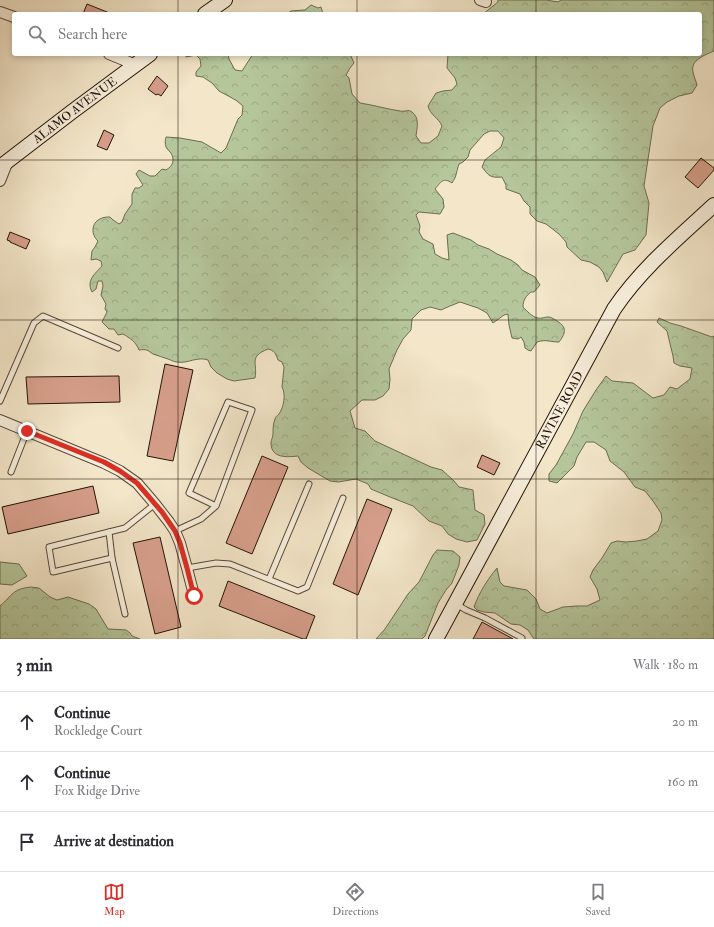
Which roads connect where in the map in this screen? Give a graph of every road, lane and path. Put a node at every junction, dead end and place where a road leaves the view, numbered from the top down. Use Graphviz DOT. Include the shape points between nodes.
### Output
graph roads {
  1 [pos="225,0"];
  2 [pos="0,12"];
  3 [pos="209,12"];
  4 [pos="12,16"];
  5 [pos="114,56"];
  6 [pos="147,56"];
  7 [pos="136,65"];
  8 [pos="4,164"];
  9 [pos="0,181"];
  10 [pos="714,205"];
  11 [pos="118,348"];
  12 [pos="0,401"];
  13 [pos="0,420"];
  14 [pos="27,431"];
  15 [pos="11,472"];
  16 [pos="309,484"];
  17 [pos="343,498"];
  18 [pos="155,504"];
  19 [pos="216,506"];
  20 [pos="175,531"];
  21 [pos="109,532"];
  22 [pos="112,558"];
  23 [pos="187,568"];
  24 [pos="269,579"];
  25 [pos="194,596"];
  26 [pos="455,604"];
  27 [pos="125,614"];
  28 [pos="522,638"];
  29 [pos="436,639"];
  1 -- 3 [label="street"];
  2 -- 4 [label="street"];
  5 -- 7 [label="street"];
  6 -- 7 [label="street, ALAMO AVENUE"];
  7 -- 8 [label="street, ALAMO AVENUE"];
  8 -- 9 [label="street"];
  10 -- 26 [label="street, RAVINE ROAD" via="644,271 614,309"];
  11 -- 12 [label="lane" via="42,316 34,323"];
  13 -- 14 [label="street"];
  14 -- 15 [label="lane"];
  14 -- 18 [label="street" via="120,471 137,483"];
  16 -- 24 [label="lane"];
  17 -- 24 [label="lane" via="307,587 298,591"];
  18 -- 20 [label="street"];
  18 -- 21 [label="lane" via="125,528"];
  19 -- 19 [label="lane" via="252,410 228,402 189,493"];
  19 -- 20 [label="lane" via="201,519"];
  20 -- 23 [label="street"];
  21 -- 22 [label="lane"];
  21 -- 22 [label="lane" via="49,547 53,572"];
  22 -- 27 [label="lane"];
  23 -- 24 [label="lane" via="216,563 230,564"];
  23 -- 25 [label="street"];
  26 -- 28 [label="lane"];
  26 -- 29 [label="street, RAVINE ROAD"];
}
